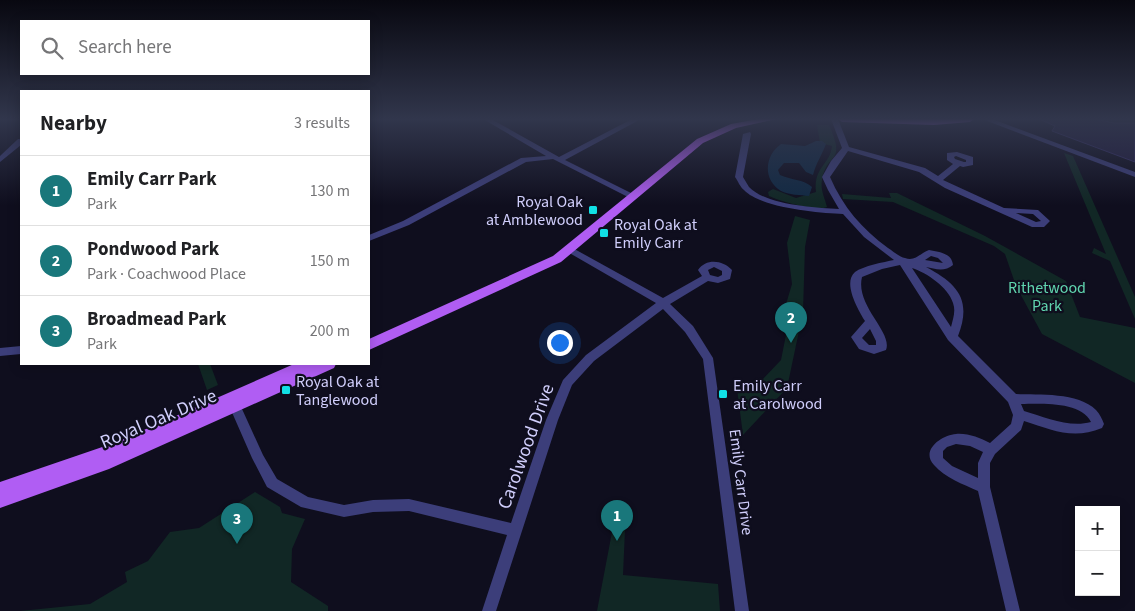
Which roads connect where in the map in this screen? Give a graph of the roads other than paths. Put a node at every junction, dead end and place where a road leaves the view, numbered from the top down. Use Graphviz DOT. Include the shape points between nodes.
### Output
graph roads {
  1 [pos="14,148"];
  2 [pos="531,148"];
  3 [pos="537,148"];
  4 [pos="579,148"];
  5 [pos="692,148"];
  6 [pos="744,148"];
  7 [pos="846,148"];
  8 [pos="1061,148"];
  9 [pos="557,158"];
  10 [pos="0,160"];
  11 [pos="524,160"];
  12 [pos="958,164"];
  13 [pos="1135,175"];
  14 [pos="938,180"];
  15 [pos="633,196"];
  16 [pos="844,212"];
  17 [pos="1035,225"];
  18 [pos="370,238"];
  19 [pos="569,249"];
  20 [pos="903,262"];
  21 [pos="917,262"];
  22 [pos="707,277"];
  23 [pos="662,303"];
  24 [pos="870,322"];
  25 [pos="370,336"];
  26 [pos="952,337"];
  27 [pos="370,345"];
  28 [pos="20,350"];
  29 [pos="0,352"];
  30 [pos="306,365"];
  31 [pos="326,365"];
  32 [pos="1013,399"];
  33 [pos="233,402"];
  34 [pos="1020,415"];
  35 [pos="991,450"];
  36 [pos="984,487"];
  37 [pos="0,489"];
  38 [pos="0,500"];
  39 [pos="515,530"];
  40 [pos="489,611"];
  41 [pos="742,611"];
  42 [pos="1013,611"];
  1 -- 10 [label="street"];
  2 -- 11 [label="street"];
  3 -- 9 [label="street"];
  4 -- 9 [label="street"];
  5 -- 15 [label="main road"];
  6 -- 16 [label="street" via="739,177 747,190 810,210"];
  7 -- 14 [label="street" via="922,170"];
  7 -- 16 [label="street" via="826,177 833,197"];
  8 -- 13 [label="street"];
  9 -- 11 [label="street"];
  9 -- 15 [label="street"];
  11 -- 18 [label="street" via="406,223"];
  12 -- 14 [label="street"];
  14 -- 17 [label="street" via="1005,210 1029,211 1046,221"];
  15 -- 19 [label="main road"];
  16 -- 20 [label="street"];
  19 -- 23 [label="street, Emily Carr Drive"];
  19 -- 25 [label="main road"];
  19 -- 27 [label="main road" via="557,259"];
  20 -- 21 [label="street"];
  20 -- 24 [label="street" via="858,274 854,289"];
  20 -- 26 [label="street"];
  20 -- 26 [label="street" via="938,279 958,301 957,324"];
  22 -- 23 [label="street, Carolwood Drive"];
  23 -- 39 [label="street, Carolwood Drive" via="590,358 567,383"];
  23 -- 41 [label="street, Emily Carr Drive" via="689,328 708,358"];
  26 -- 32 [label="street"];
  28 -- 29 [label="street"];
  30 -- 33 [label="main road, Royal Oak Drive"];
  31 -- 33 [label="main road, Royal Oak Drive"];
  32 -- 34 [label="street"];
  32 -- 34 [label="street" via="1069,402 1088,409 1098,424 1090,429 1069,428"];
  33 -- 37 [label="main road, Royal Oak Drive" via="118,448"];
  33 -- 38 [label="main road, Royal Oak Drive" via="103,464"];
  33 -- 39 [label="street" via="272,483 306,502 344,511 409,505"];
  34 -- 35 [label="street" via="1017,426"];
  35 -- 36 [label="street" via="984,463"];
  35 -- 36 [label="street" via="961,439 944,442 937,449 938,460 948,470"];
  36 -- 42 [label="street"];
  39 -- 40 [label="street, Carolwood Drive"];
}
